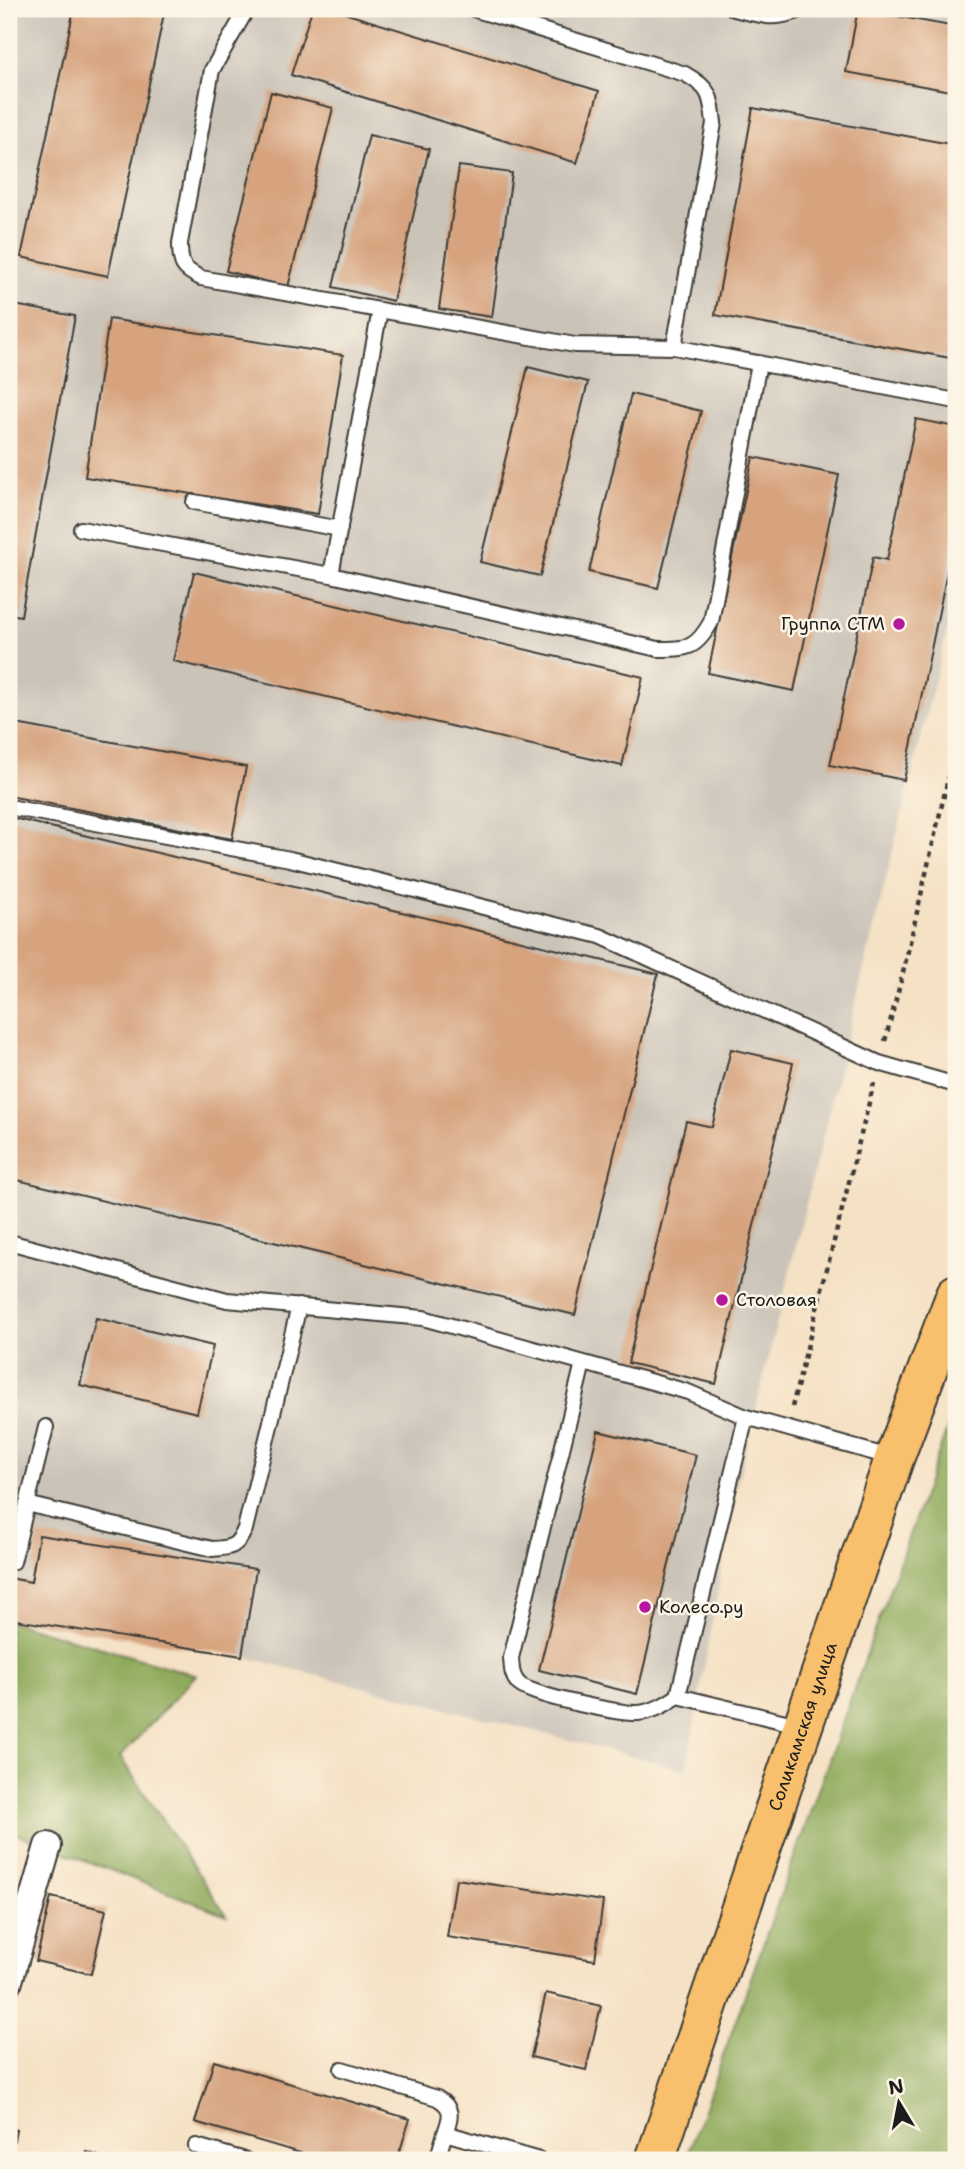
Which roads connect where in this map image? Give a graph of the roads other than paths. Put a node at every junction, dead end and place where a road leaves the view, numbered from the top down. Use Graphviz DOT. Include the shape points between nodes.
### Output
graph roads {
  1 [pos="247,9"];
  2 [pos="473,9"];
  3 [pos="734,9"];
  4 [pos="803,9"];
  5 [pos="380,310"];
  6 [pos="674,347"];
  7 [pos="758,363"];
  8 [pos="956,401"];
  9 [pos="194,502"];
  10 [pos="80,529"];
  11 [pos="340,529"];
  12 [pos="331,575"];
  13 [pos="9,807"];
  14 [pos="956,1085"];
  15 [pos="9,1242"];
  16 [pos="956,1294"];
  17 [pos="299,1306"];
  18 [pos="583,1363"];
  19 [pos="746,1417"];
  20 [pos="46,1427"];
  21 [pos="894,1459"];
  22 [pos="27,1504"];
  23 [pos="13,1562"];
  24 [pos="678,1696"];
  25 [pos="803,1727"];
  26 [pos="48,1846"];
  27 [pos="9,1981"];
  28 [pos="342,2069"];
  29 [pos="445,2133"];
  30 [pos="196,2146"];
  31 [pos="244,2160"];
  32 [pos="437,2160"];
  33 [pos="539,2160"];
  34 [pos="655,2160"];
  1 -- 5 [label="lane" via="212,70 180,259 186,271 201,278"];
  2 -- 6 [label="lane" via="702,83 712,101 715,123"];
  3 -- 4 [label="lane" via="784,17"];
  5 -- 6 [label="lane" via="575,345"];
  5 -- 11 [label="lane"];
  6 -- 7 [label="lane"];
  7 -- 8 [label="lane"];
  7 -- 12 [label="lane" via="711,622 701,639 684,649 658,649"];
  9 -- 11 [label="lane"];
  10 -- 12 [label="lane"];
  11 -- 12 [label="lane"];
  13 -- 14 [label="lane" via="290,859 600,936 879,1063"];
  15 -- 17 [label="lane" via="226,1300"];
  16 -- 21 [label="main road, Соликамская улица"];
  17 -- 18 [label="lane" via="423,1318"];
  17 -- 22 [label="lane" via="240,1542 212,1549"];
  18 -- 19 [label="lane" via="688,1392"];
  18 -- 24 [label="lane" via="512,1658 512,1674 519,1686 534,1692 618,1712 641,1713"];
  19 -- 21 [label="lane"];
  19 -- 24 [label="lane"];
  20 -- 22 [label="lane"];
  21 -- 25 [label="main road, Соликамская улица"];
  22 -- 23 [label="lane"];
  24 -- 25 [label="lane"];
  25 -- 34 [label="main road, Соликамская улица"];
  26 -- 27 [label="street"];
  28 -- 29 [label="lane" via="446,2103 450,2110"];
  29 -- 32 [label="lane"];
  29 -- 33 [label="lane"];
  30 -- 31 [label="lane"];
}
